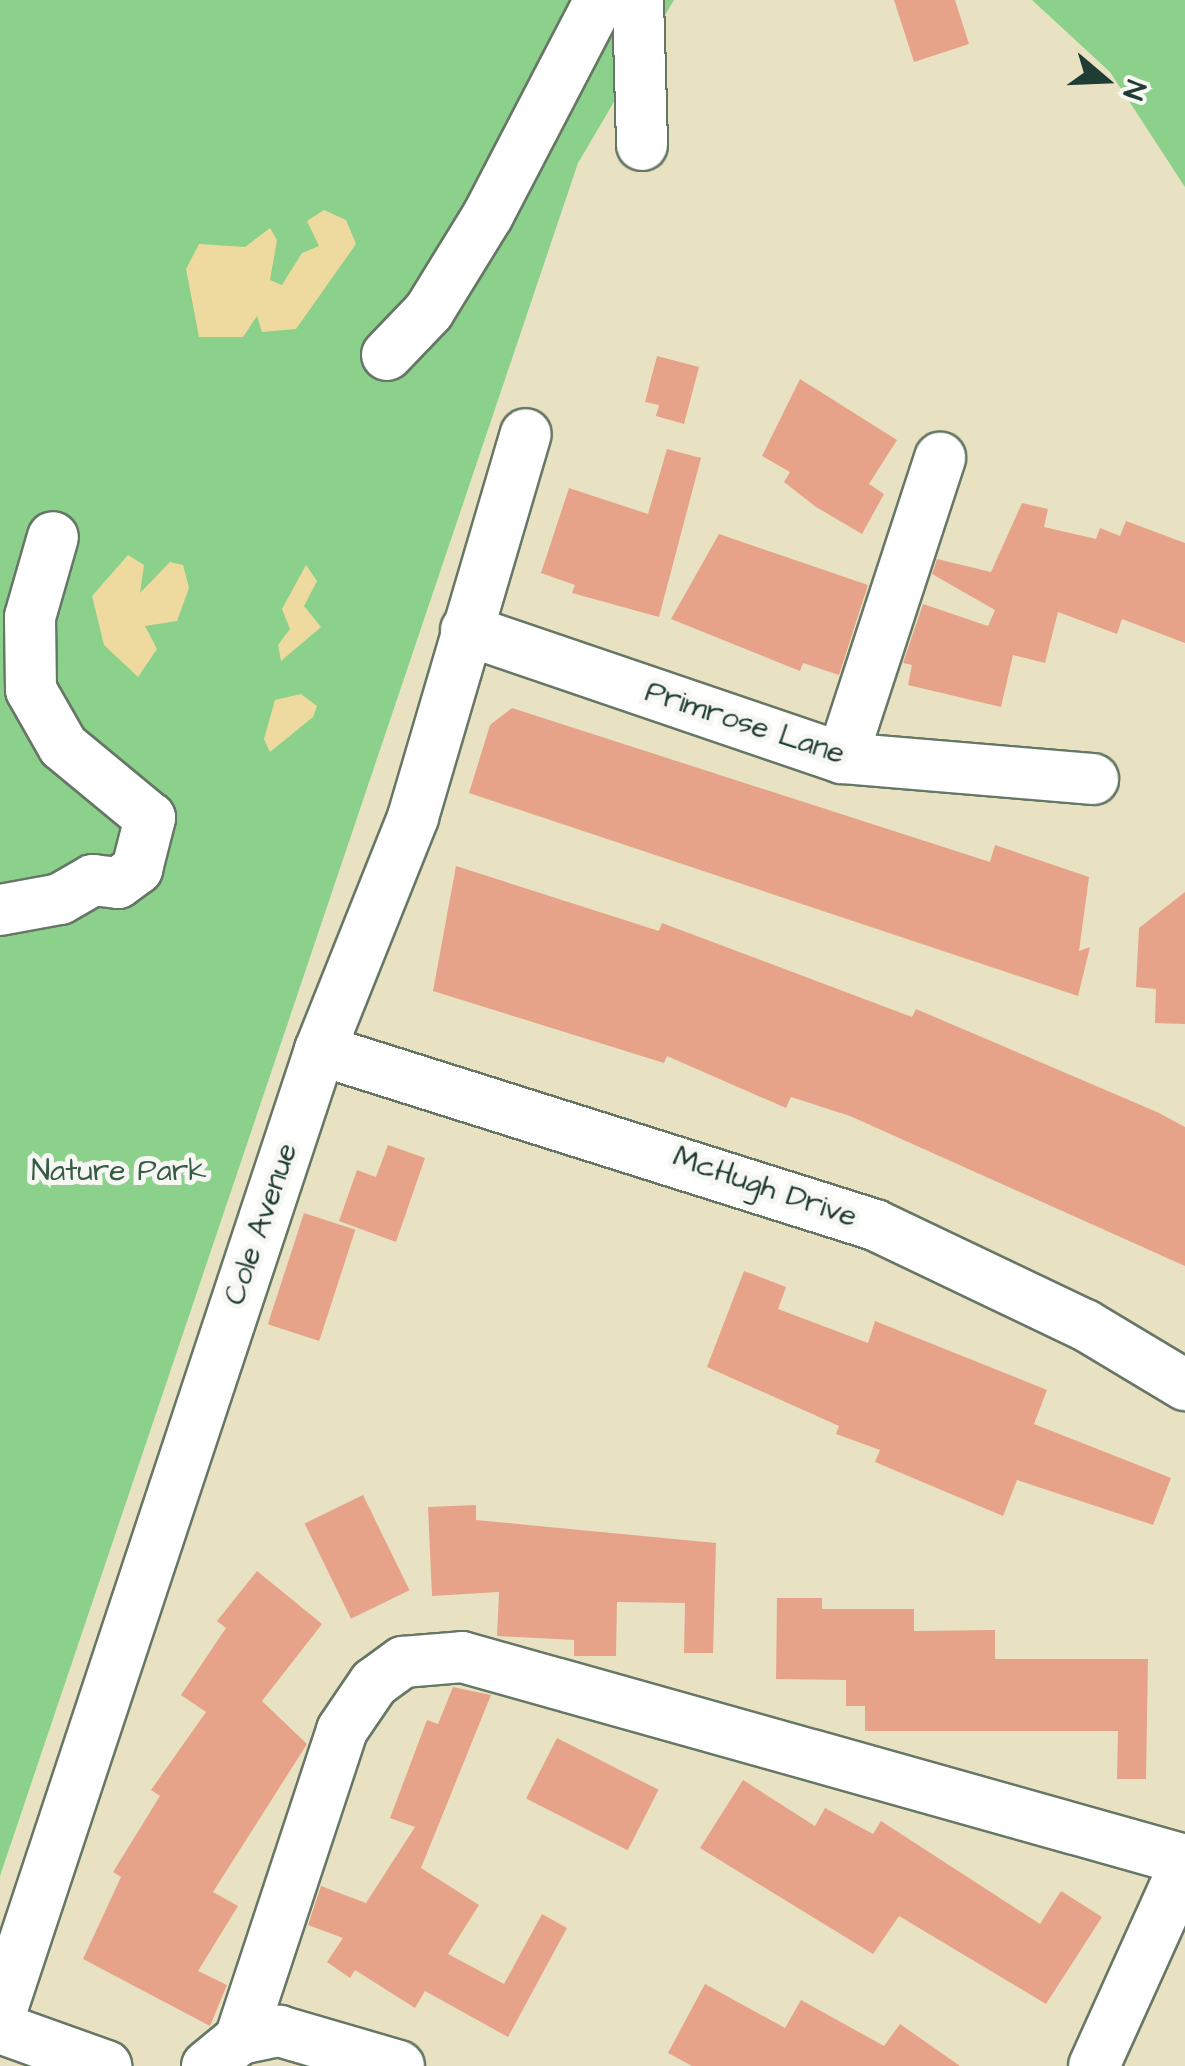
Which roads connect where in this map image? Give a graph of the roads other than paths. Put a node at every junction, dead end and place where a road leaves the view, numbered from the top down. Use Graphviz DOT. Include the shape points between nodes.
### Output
graph roads {
  1 [pos="600,0"];
  2 [pos="638,0"];
  3 [pos="642,144"];
  4 [pos="386,356"];
  5 [pos="526,434"];
  6 [pos="940,458"];
  7 [pos="53,538"];
  8 [pos="466,630"];
  9 [pos="842,758"];
  10 [pos="1093,778"];
  11 [pos="0,910"];
  12 [pos="320,1050"];
  13 [pos="1185,1385"];
  14 [pos="1185,1862"];
  15 [pos="0,2015"];
  16 [pos="0,2028"];
  17 [pos="224,2052"];
  18 [pos="106,2066"];
  19 [pos="399,2066"];
  20 [pos="1094,2066"];
  1 -- 4 [label="street" via="488,215 429,310"];
  2 -- 3 [label="street"];
  5 -- 8 [label="street, Cole Avenue"];
  6 -- 9 [label="street"];
  7 -- 11 [label="street" via="30,617 31,690 53,735 150,818 137,868 118,883 94,880 60,900"];
  8 -- 9 [label="street, Primrose Lane"];
  8 -- 12 [label="street, Cole Avenue" via="413,817"];
  9 -- 10 [label="street, Primrose Lane"];
  12 -- 13 [label="street, McHugh Drive" via="875,1225 1085,1325"];
  12 -- 15 [label="street, Cole Avenue"];
  14 -- 17 [label="street" via="462,1657 403,1662 374,1683 342,1730"];
  14 -- 20 [label="street"];
  16 -- 18 [label="street"];
  17 -- 19 [label="street" via="280,2031"];
}
